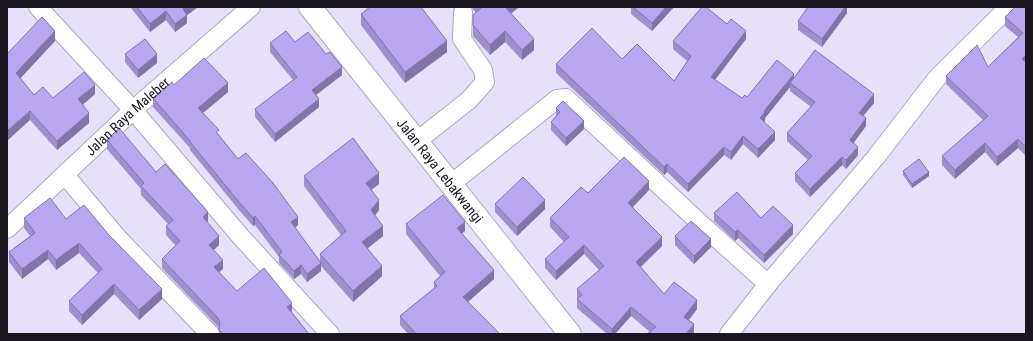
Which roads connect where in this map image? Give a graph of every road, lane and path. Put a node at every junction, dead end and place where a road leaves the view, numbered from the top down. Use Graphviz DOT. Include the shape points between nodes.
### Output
graph roads {
  1 [pos="38,7"];
  2 [pos="251,7"];
  3 [pos="310,7"];
  4 [pos="1009,7"];
  5 [pos="463,12"];
  6 [pos="133,110"];
  7 [pos="417,141"];
  8 [pos="65,175"];
  9 [pos="451,184"];
  10 [pos="7,229"];
  11 [pos="768,284"];
  12 [pos="210,334"];
  13 [pos="330,334"];
  14 [pos="570,334"];
  15 [pos="729,334"];
  1 -- 6 [label="street"];
  2 -- 6 [label="street, Jalan Raya Maleber"];
  3 -- 7 [label="main road, Jalan Raya Lebakwangi"];
  4 -- 11 [label="street" via="937,78 876,157"];
  5 -- 7 [label="street" via="462,39 483,70 485,82 469,100"];
  6 -- 8 [label="street, Jalan Raya Maleber"];
  6 -- 13 [label="street" via="241,237"];
  7 -- 9 [label="main road, Jalan Raya Lebakwangi"];
  8 -- 10 [label="street, Jalan Raya Maleber"];
  8 -- 12 [label="street" via="117,237"];
  9 -- 11 [label="street" via="557,99 566,98"];
  9 -- 14 [label="main road, Jalan Raya Lebakwangi"];
  11 -- 15 [label="street"];
}
